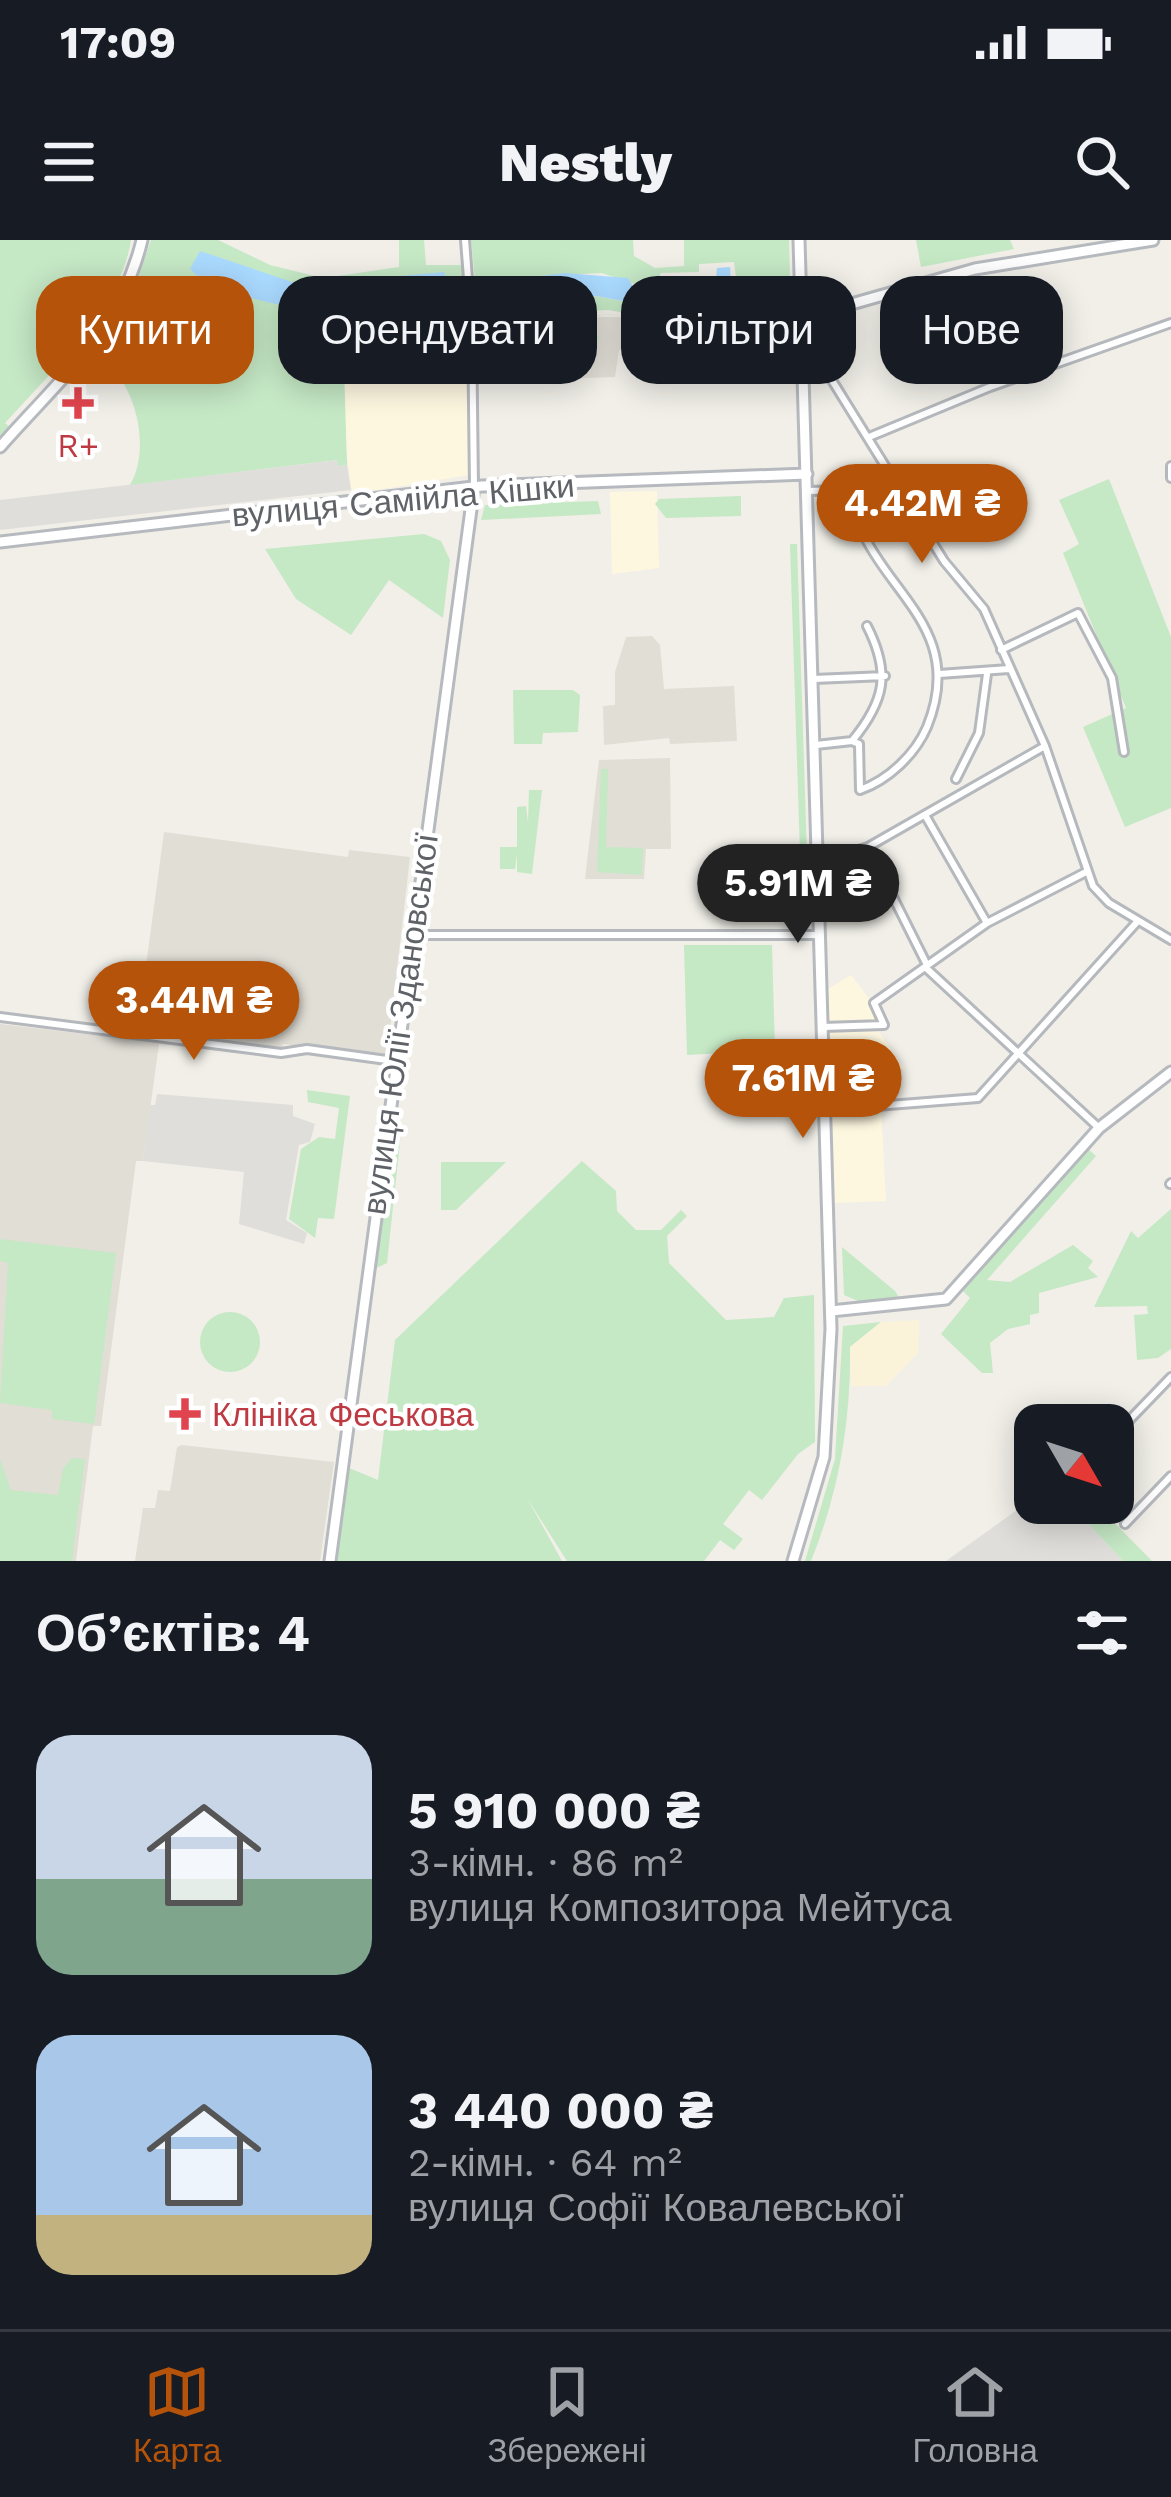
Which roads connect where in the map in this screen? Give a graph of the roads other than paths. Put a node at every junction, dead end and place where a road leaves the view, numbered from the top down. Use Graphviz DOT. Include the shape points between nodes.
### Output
graph roads {
  1 [pos="142,240"];
  2 [pos="465,240"];
  3 [pos="799,240"];
  4 [pos="1153,240"];
  5 [pos="1128,241"];
  6 [pos="800,276"];
  7 [pos="856,303"];
  8 [pos="1171,323"];
  9 [pos="804,384"];
  10 [pos="834,384"];
  11 [pos="869,437"];
  12 [pos="0,447"];
  13 [pos="1171,466"];
  14 [pos="807,474"];
  15 [pos="1171,478"];
  16 [pos="474,487"];
  17 [pos="807,491"];
  18 [pos="0,540"];
  19 [pos="867,626"];
  20 [pos="1001,650"];
  21 [pos="1009,669"];
  22 [pos="939,674"];
  23 [pos="987,674"];
  24 [pos="885,676"];
  25 [pos="814,679"];
  26 [pos="853,741"];
  27 [pos="816,745"];
  28 [pos="1045,746"];
  29 [pos="1124,752"];
  30 [pos="956,779"];
  31 [pos="925,815"];
  32 [pos="868,847"];
  33 [pos="818,863"];
  34 [pos="1086,872"];
  35 [pos="1138,921"];
  36 [pos="987,923"];
  37 [pos="1171,925"];
  38 [pos="1155,931"];
  39 [pos="412,935"];
  40 [pos="820,935"];
  41 [pos="1171,940"];
  42 [pos="926,966"];
  43 [pos="0,1017"];
  44 [pos="827,1027"];
  45 [pos="1019,1053"];
  46 [pos="394,1061"];
  47 [pos="1171,1072"];
  48 [pos="825,1109"];
  49 [pos="1098,1127"];
  50 [pos="831,1311"];
  51 [pos="1171,1377"];
  52 [pos="1134,1415"];
  53 [pos="1171,1476"];
  54 [pos="1134,1515"];
  55 [pos="330,1561"];
  56 [pos="793,1561"];
  1 -- 12 [label="street" via="114,317"];
  2 -- 16 [label="street"];
  3 -- 6 [label="street"];
  4 -- 5 [label="street"];
  5 -- 7 [label="street" via="975,269"];
  8 -- 11 [label="street"];
  9 -- 14 [label="street"];
  10 -- 11 [label="street"];
  11 -- 20 [label="street" via="930,540 984,610"];
  13 -- 15 [label="street"];
  14 -- 16 [label="street, вулиця Самійла Кішки"];
  14 -- 17 [label="street"];
  16 -- 18 [label="street, вулиця Самійла Кішки"];
  16 -- 39 [label="street, вулиця Юлії Здановської"];
  17 -- 22 [label="street" via="853,490 854,515 926,626"];
  17 -- 25 [label="street"];
  19 -- 24 [label="street"];
  20 -- 21 [label="street"];
  20 -- 29 [label="street" via="1078,613 1112,678"];
  21 -- 23 [label="street"];
  21 -- 28 [label="street"];
  22 -- 23 [label="street"];
  22 -- 26 [label="street" via="915,748 860,790"];
  23 -- 30 [label="street" via="979,733"];
  24 -- 25 [label="street"];
  24 -- 26 [label="street" via="878,709"];
  25 -- 27 [label="street"];
  26 -- 27 [label="street"];
  27 -- 33 [label="street"];
  28 -- 31 [label="street"];
  28 -- 34 [label="street"];
  31 -- 32 [label="street"];
  31 -- 36 [label="street"];
  32 -- 33 [label="street"];
  32 -- 42 [label="street"];
  33 -- 40 [label="street"];
  34 -- 35 [label="street" via="1103,898"];
  34 -- 36 [label="street"];
  35 -- 38 [label="street"];
  35 -- 45 [label="street"];
  36 -- 42 [label="street"];
  37 -- 38 [label="street"];
  38 -- 41 [label="street"];
  39 -- 40 [label="street"];
  39 -- 46 [label="street, вулиця Юлії Здановської"];
  40 -- 44 [label="street"];
  42 -- 44 [label="street" via="874,1003 884,1025"];
  42 -- 45 [label="street"];
  43 -- 46 [label="street"];
  44 -- 48 [label="street"];
  45 -- 48 [label="street" via="975,1100"];
  45 -- 49 [label="street"];
  46 -- 55 [label="street, вулиця Юлії Здановської"];
  47 -- 49 [label="street"];
  48 -- 50 [label="street"];
  49 -- 50 [label="street" via="947,1299"];
  50 -- 56 [label="street" via="824,1457"];
  51 -- 52 [label="street"];
  53 -- 54 [label="street"];
}
